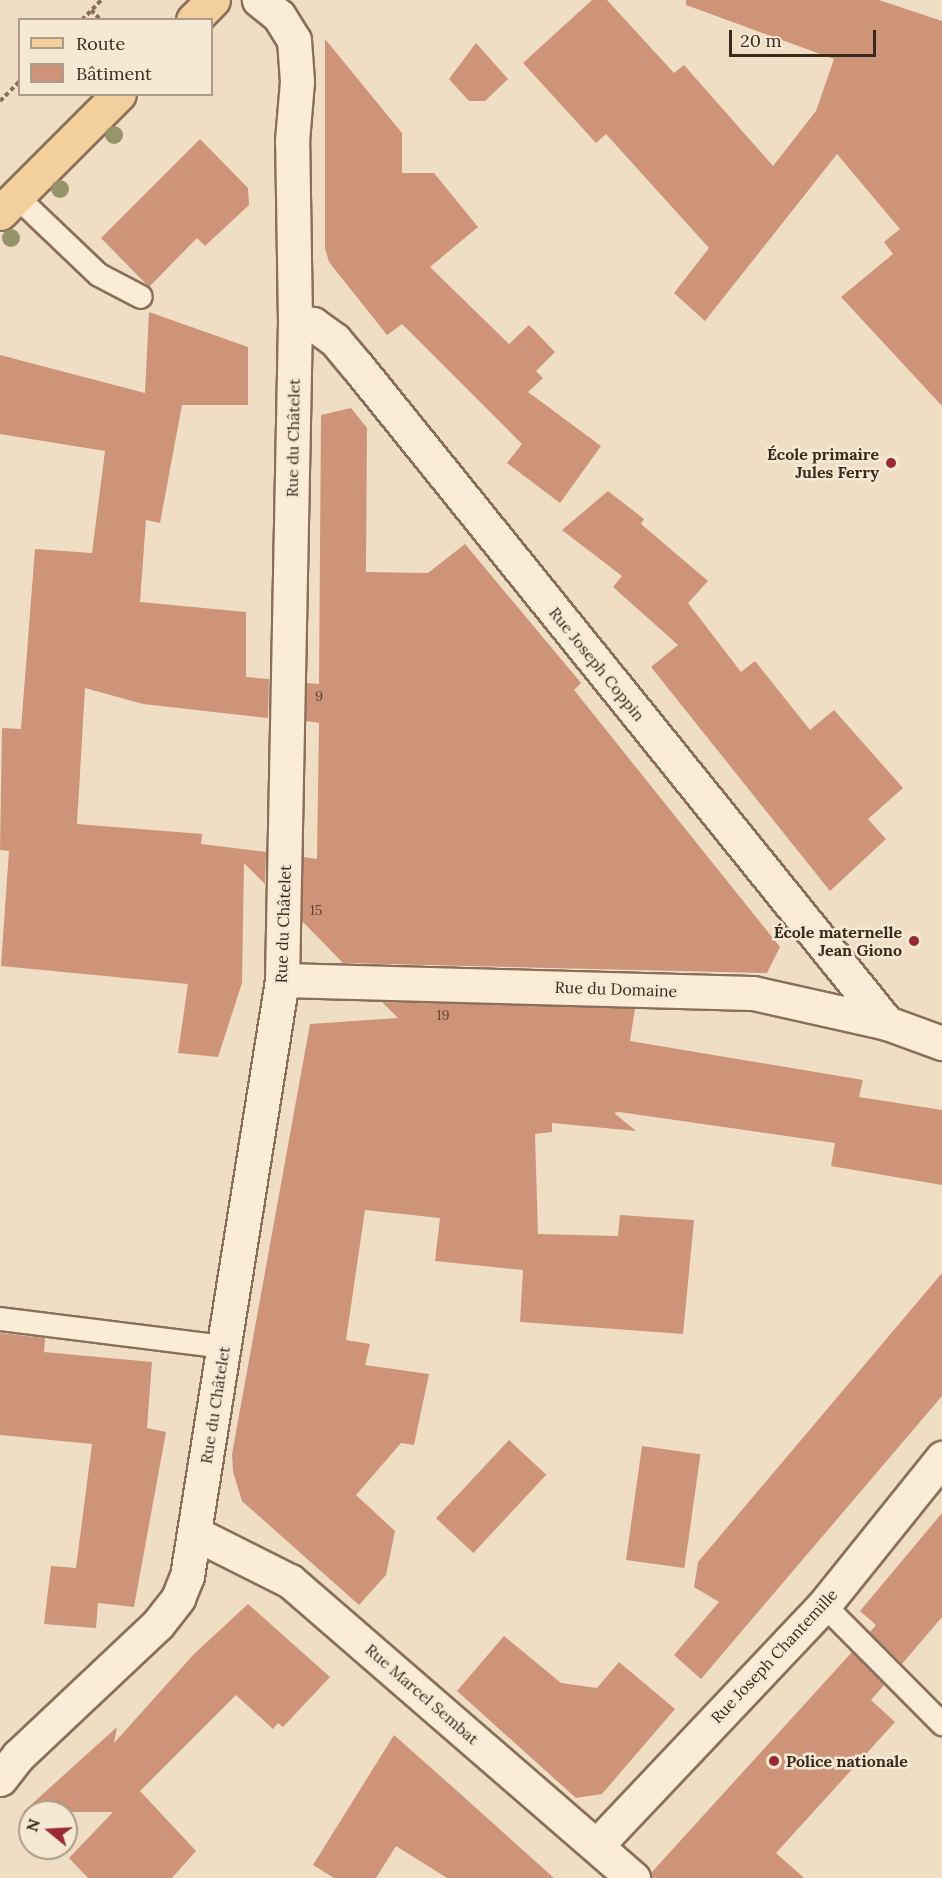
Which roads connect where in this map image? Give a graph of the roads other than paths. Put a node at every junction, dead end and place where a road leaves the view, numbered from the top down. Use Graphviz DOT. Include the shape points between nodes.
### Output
graph roads {
  1 [pos="213,0"];
  2 [pos="260,0"];
  3 [pos="195,18"];
  4 [pos="117,96"];
  5 [pos="8,205"];
  6 [pos="141,297"];
  7 [pos="295,322"];
  8 [pos="282,980"];
  9 [pos="887,1023"];
  10 [pos="942,1043"];
  11 [pos="0,1319"];
  12 [pos="224,1347"];
  13 [pos="942,1458"];
  14 [pos="196,1534"];
  15 [pos="824,1605"];
  16 [pos="942,1724"];
  17 [pos="0,1779"];
  18 [pos="597,1845"];
  19 [pos="633,1878"];
  1 -- 3 [label="main road"];
  2 -- 7 [label="street, Rue du Châtelet" via="279,16 294,40"];
  4 -- 5 [label="main road"];
  5 -- 6 [label="lane" via="99,275"];
  7 -- 8 [label="street, Rue du Châtelet"];
  7 -- 9 [label="street, Rue Joseph Coppin" via="313,324 350,357"];
  8 -- 9 [label="street, Rue du Domaine" via="753,993"];
  8 -- 12 [label="street, Rue du Châtelet"];
  9 -- 10 [label="street, Rue du Domaine"];
  11 -- 12 [label="lane"];
  12 -- 14 [label="street, Rue du Châtelet"];
  13 -- 15 [label="street, Rue Joseph Chantemille"];
  14 -- 17 [label="street, Rue du Châtelet" via="178,1598 158,1624 18,1756"];
  14 -- 18 [label="street, Rue Marcel Sembat" via="290,1581"];
  15 -- 16 [label="lane"];
  15 -- 18 [label="street, Rue Joseph Chantemille"];
  18 -- 19 [label="street, Rue Marcel Sembat"];
}
